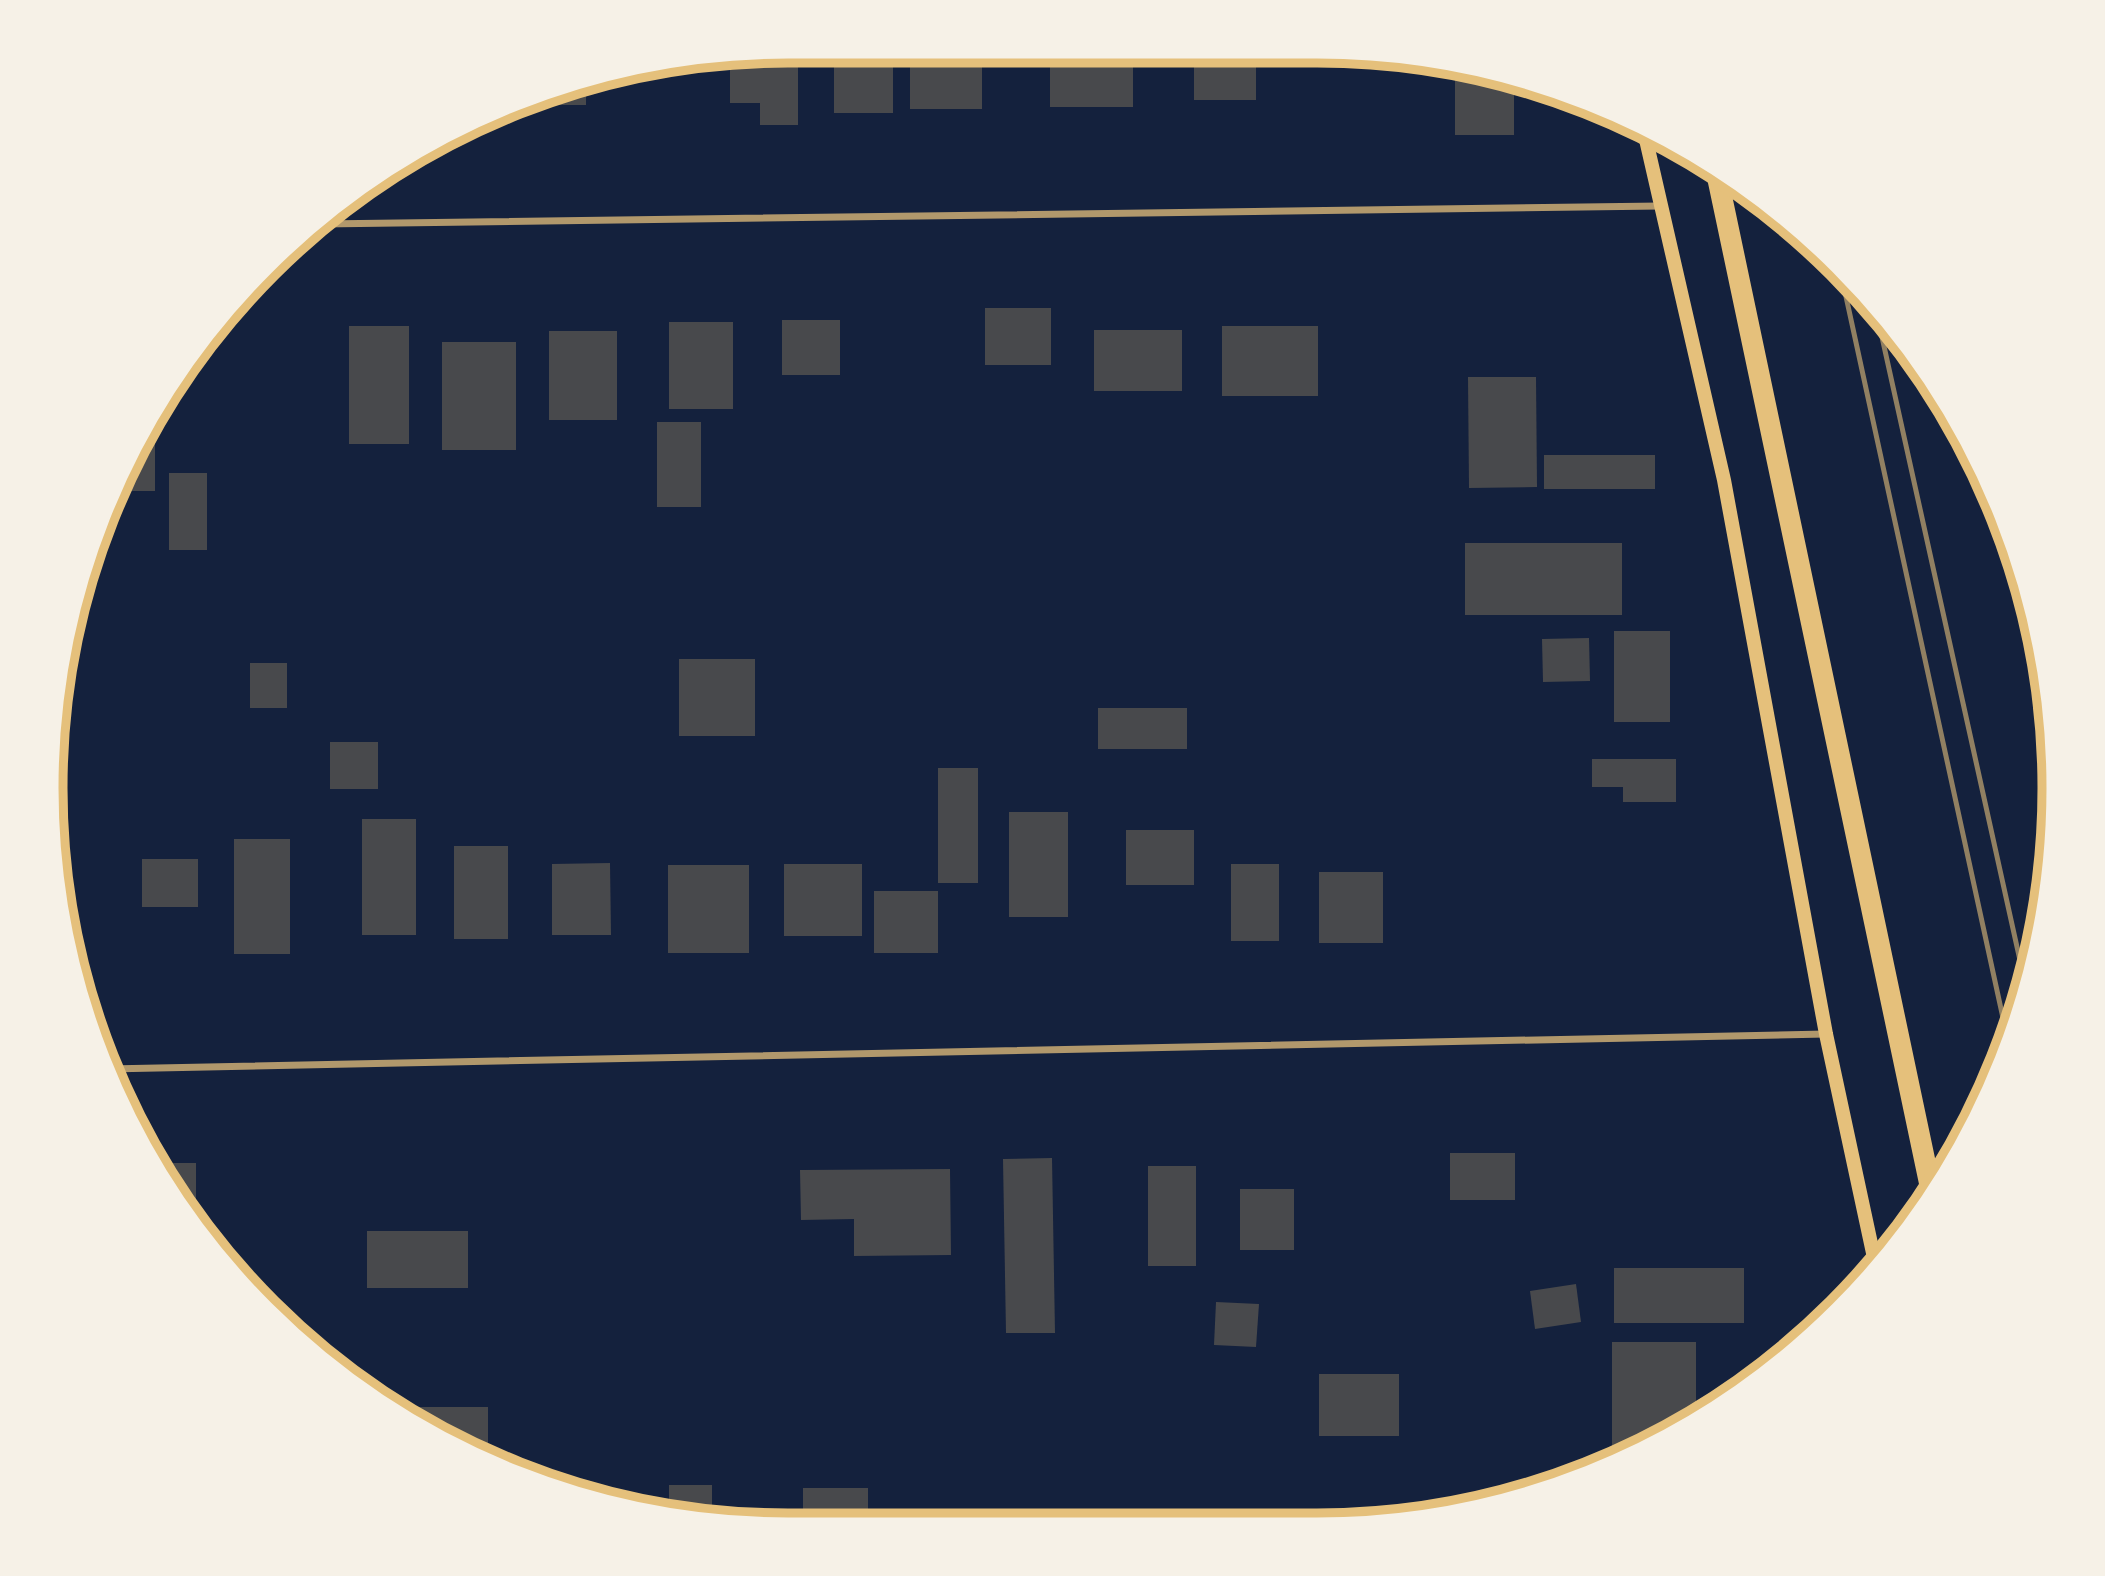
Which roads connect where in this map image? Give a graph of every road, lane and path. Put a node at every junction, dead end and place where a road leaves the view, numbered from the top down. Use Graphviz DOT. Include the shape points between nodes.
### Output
graph roads {
  1 [pos="1646,142"];
  2 [pos="1719,184"];
  3 [pos="1660,206"];
  4 [pos="334,224"];
  5 [pos="1826,1034"];
  6 [pos="120,1069"];
  7 [pos="1928,1177"];
  8 [pos="1873,1253"];
  1 -- 3 [label="main road"];
  2 -- 7 [label="highway"];
  3 -- 4 [label="street"];
  3 -- 5 [label="main road" via="1724,480"];
  5 -- 6 [label="street"];
  5 -- 8 [label="main road"];
}
